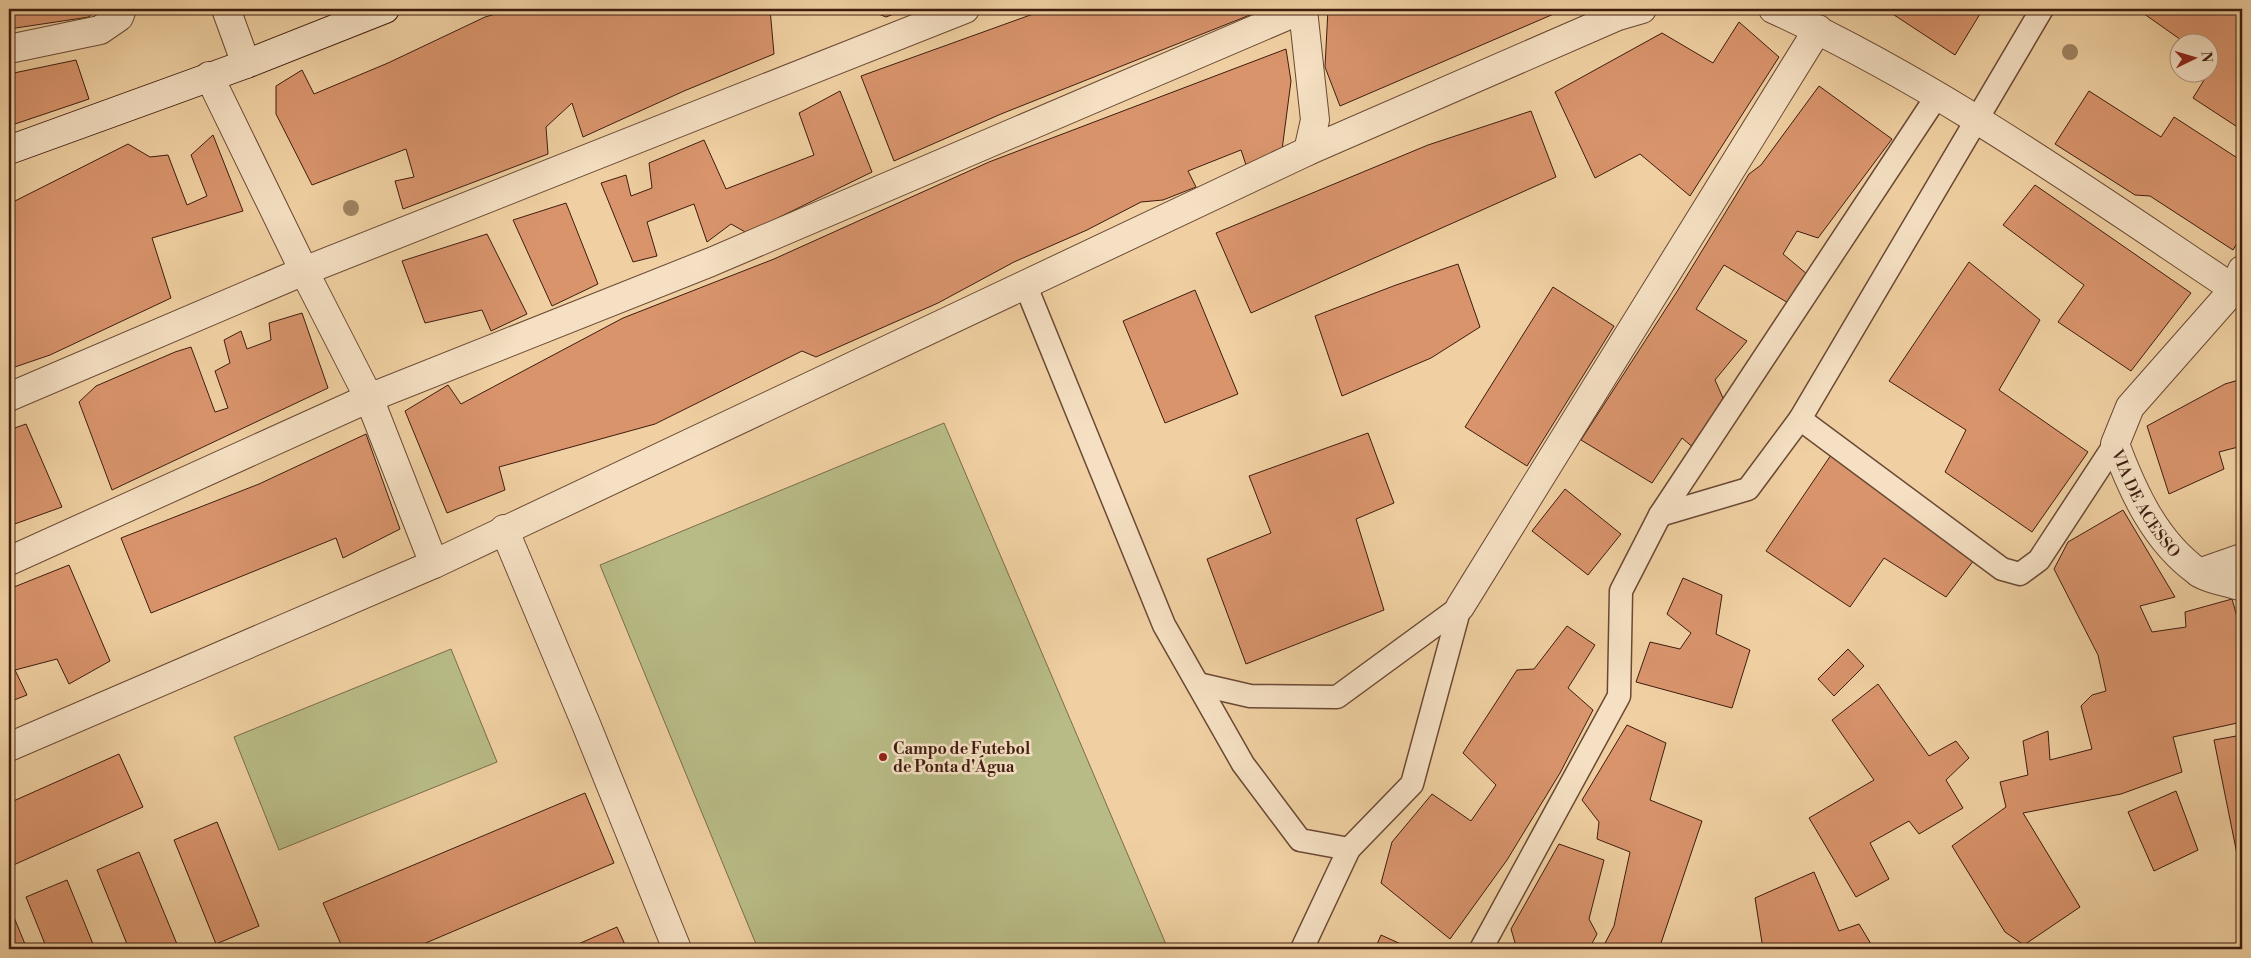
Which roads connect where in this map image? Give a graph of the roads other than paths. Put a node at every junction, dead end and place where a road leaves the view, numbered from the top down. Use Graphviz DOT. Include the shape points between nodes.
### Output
graph roads {
  1 [pos="122,9"];
  2 [pos="226,9"];
  3 [pos="385,9"];
  4 [pos="965,9"];
  5 [pos="1642,9"];
  6 [pos="1773,9"];
  7 [pos="2042,9"];
  8 [pos="1303,10"];
  9 [pos="1818,29"];
  10 [pos="9,49"];
  11 [pos="246,64"];
  12 [pos="209,76"];
  13 [pos="1937,96"];
  14 [pos="1979,119"];
  15 [pos="9,150"];
  16 [pos="1308,150"];
  17 [pos="304,271"];
  18 [pos="2238,279"];
  19 [pos="1025,284"];
  20 [pos="9,397"];
  21 [pos="369,398"];
  22 [pos="1800,418"];
  23 [pos="2114,444"];
  24 [pos="1660,515"];
  25 [pos="504,530"];
  26 [pos="2242,558"];
  27 [pos="9,561"];
  28 [pos="434,564"];
  29 [pos="2199,573"];
  30 [pos="2242,587"];
  31 [pos="1460,607"];
  32 [pos="1198,684"];
  33 [pos="9,747"];
  34 [pos="1348,849"];
  35 [pos="677,949"];
  36 [pos="1302,949"];
  37 [pos="1481,949"];
  1 -- 10 [label="street" via="119,17 100,30"];
  2 -- 11 [label="street"];
  3 -- 11 [label="street"];
  4 -- 17 [label="street"];
  5 -- 16 [label="street" via="1618,16"];
  6 -- 9 [label="street"];
  7 -- 14 [label="lane"];
  8 -- 16 [label="street" via="1315,120"];
  8 -- 21 [label="street" via="711,262"];
  9 -- 13 [label="street"];
  9 -- 31 [label="street"];
  11 -- 12 [label="street"];
  12 -- 15 [label="street"];
  12 -- 17 [label="street"];
  13 -- 14 [label="street"];
  13 -- 24 [label="lane"];
  14 -- 18 [label="street"];
  14 -- 22 [label="lane"];
  16 -- 19 [label="street"];
  17 -- 20 [label="street"];
  17 -- 21 [label="street"];
  18 -- 23 [label="street, VIA DE ACESSO" via="2130,407"];
  19 -- 25 [label="street"];
  19 -- 32 [label="lane" via="1164,625"];
  21 -- 27 [label="street"];
  21 -- 28 [label="street"];
  22 -- 23 [label="lane" via="2002,570 2020,574 2039,560"];
  22 -- 24 [label="lane" via="1748,489"];
  23 -- 29 [label="street, VIA DE ACESSO" via="2130,485 2160,537"];
  24 -- 37 [label="lane" via="1621,591 1619,696"];
  25 -- 28 [label="street"];
  25 -- 35 [label="street"];
  26 -- 29 [label="street"];
  28 -- 33 [label="street"];
  29 -- 30 [label="street, VIA DE ACESSO"];
  31 -- 32 [label="lane" via="1337,697 1250,696"];
  31 -- 34 [label="lane" via="1412,784"];
  32 -- 34 [label="lane" via="1243,764 1300,840"];
  34 -- 36 [label="lane"];
}
